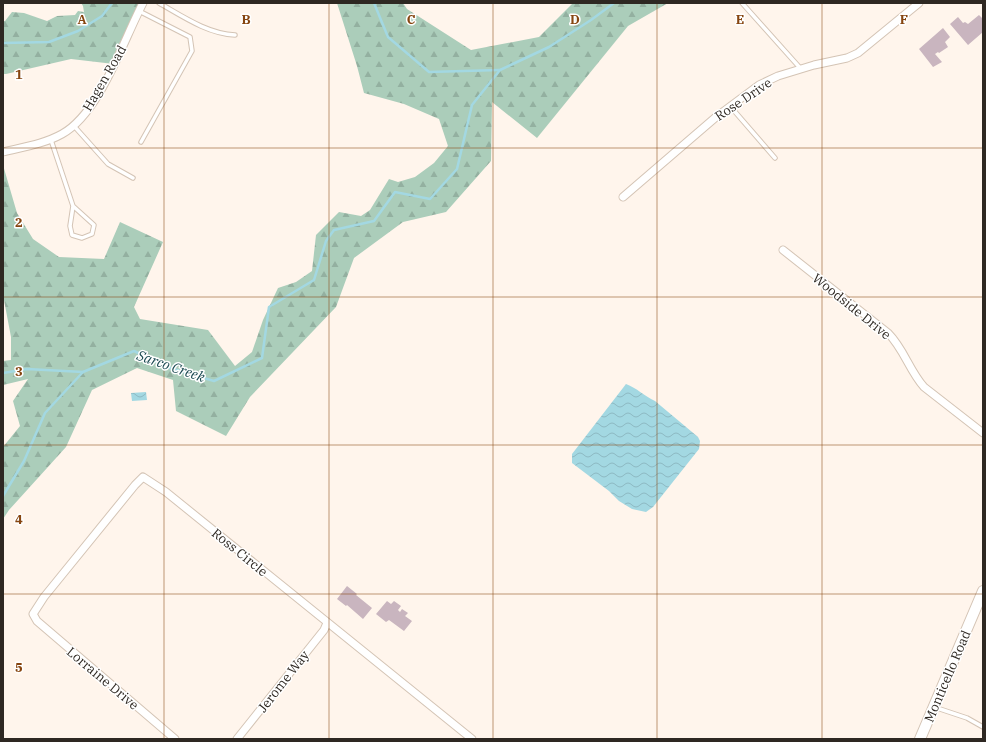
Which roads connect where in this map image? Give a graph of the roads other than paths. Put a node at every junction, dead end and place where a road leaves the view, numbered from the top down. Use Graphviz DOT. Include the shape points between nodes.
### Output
graph roads {
  1 [pos="143,3"];
  2 [pos="159,3"];
  3 [pos="742,3"];
  4 [pos="918,3"];
  5 [pos="139,11"];
  6 [pos="235,35"];
  7 [pos="801,70"];
  8 [pos="730,106"];
  9 [pos="74,126"];
  10 [pos="51,140"];
  11 [pos="141,142"];
  12 [pos="3,152"];
  13 [pos="776,158"];
  14 [pos="134,178"];
  15 [pos="623,197"];
  16 [pos="73,206"];
  17 [pos="783,250"];
  18 [pos="983,433"];
  19 [pos="983,591"];
  20 [pos="33,614"];
  21 [pos="327,623"];
  22 [pos="933,707"];
  23 [pos="983,727"];
  24 [pos="175,739"];
  25 [pos="237,739"];
  26 [pos="472,739"];
  27 [pos="920,739"];
  1 -- 5 [label="street, Hagen Road"];
  2 -- 6 [label="lane" via="210,29 222,34"];
  3 -- 7 [label="lane"];
  4 -- 7 [label="street, Rose Drive" via="858,53"];
  5 -- 9 [label="street, Hagen Road" via="96,98"];
  5 -- 11 [label="lane" via="190,36 192,52"];
  7 -- 8 [label="street, Rose Drive" via="778,76 759,85"];
  8 -- 13 [label="lane"];
  8 -- 15 [label="street, Rose Drive"];
  9 -- 10 [label="street, Hagen Road"];
  9 -- 14 [label="lane" via="108,164"];
  10 -- 12 [label="street, Hagen Road"];
  10 -- 16 [label="lane"];
  16 -- 16 [label="lane" via="70,226 72,235 82,238 92,234 94,225"];
  17 -- 18 [label="street, Woodside Drive" via="888,333 897,342 924,387"];
  19 -- 22 [label="main road, Monticello Road"];
  20 -- 21 [label="street, Ross Circle" via="44,597 143,477 166,492"];
  20 -- 24 [label="street, Lorraine Drive" via="37,621"];
  21 -- 25 [label="street, Jerome Way"];
  21 -- 26 [label="street, Ross Circle"];
  22 -- 23 [label="lane" via="967,718"];
  22 -- 27 [label="main road, Monticello Road"];
}
